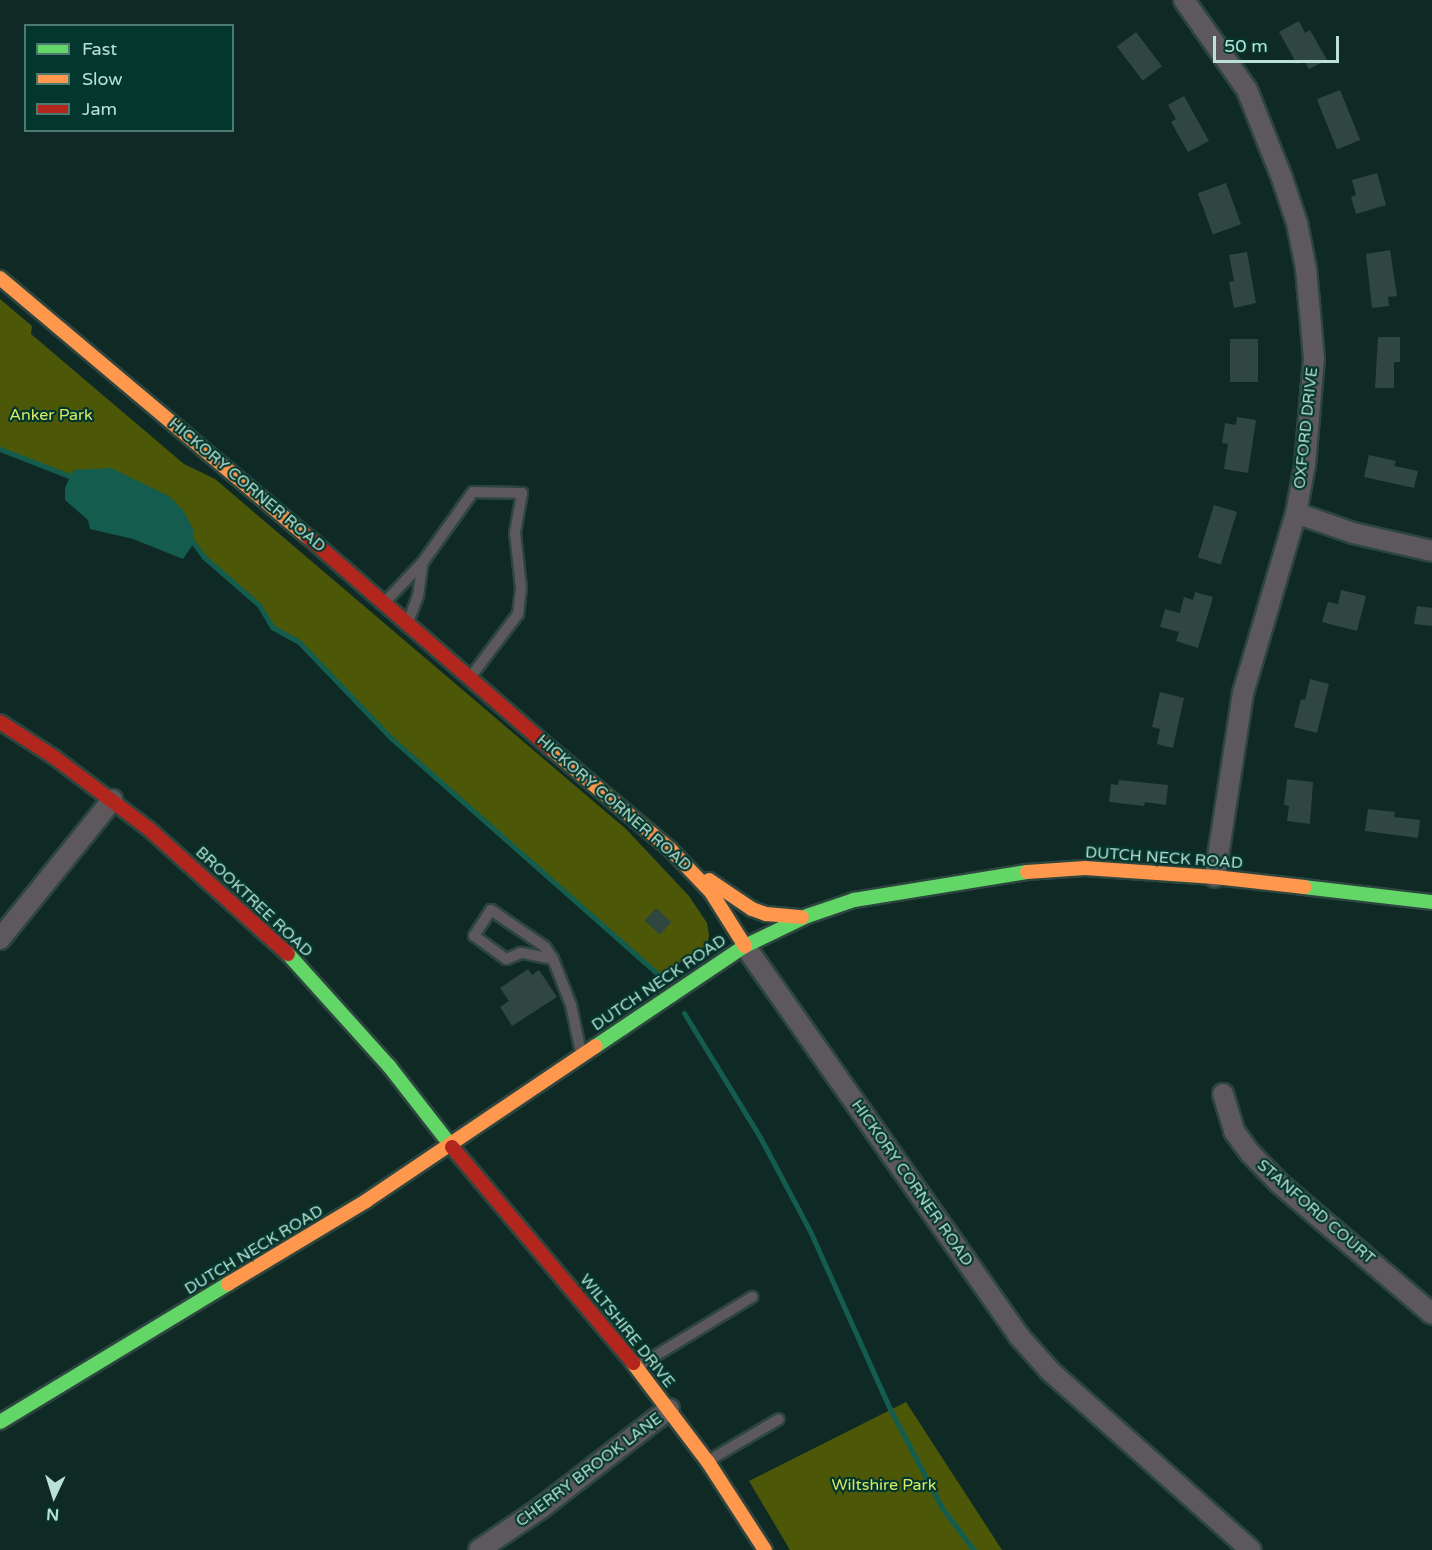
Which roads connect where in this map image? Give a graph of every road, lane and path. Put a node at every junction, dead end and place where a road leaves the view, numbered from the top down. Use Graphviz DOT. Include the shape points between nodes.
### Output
graph roads {
  1 [pos="1184,0"];
  2 [pos="0,278"];
  3 [pos="1296,513"];
  4 [pos="1432,551"];
  5 [pos="423,561"];
  6 [pos="386,602"];
  7 [pos="407,624"];
  8 [pos="468,679"];
  9 [pos="0,722"];
  10 [pos="112,800"];
  11 [pos="690,867"];
  12 [pos="1215,877"];
  13 [pos="1432,902"];
  14 [pos="807,916"];
  15 [pos="0,939"];
  16 [pos="745,946"];
  17 [pos="553,959"];
  18 [pos="582,1056"];
  19 [pos="1223,1095"];
  20 [pos="449,1144"];
  21 [pos="752,1297"];
  22 [pos="1432,1314"];
  23 [pos="636,1367"];
  24 [pos="669,1409"];
  25 [pos="779,1419"];
  26 [pos="0,1422"];
  27 [pos="708,1462"];
  28 [pos="479,1550"];
  29 [pos="765,1550"];
  30 [pos="1251,1550"];
  1 -- 3 [label="street, OXFORD DRIVE" via="1247,90 1297,223 1312,310 1314,358 1305,465"];
  2 -- 6 [label="street, HICKORY CORNER ROAD"];
  3 -- 4 [label="street" via="1353,533"];
  3 -- 12 [label="street, OXFORD DRIVE" via="1243,693"];
  5 -- 6 [label="lane"];
  5 -- 7 [label="lane" via="418,596"];
  5 -- 8 [label="lane" via="473,492 522,493 515,533 522,587 518,614"];
  6 -- 7 [label="street, HICKORY CORNER ROAD"];
  7 -- 8 [label="street, HICKORY CORNER ROAD"];
  8 -- 11 [label="street, HICKORY CORNER ROAD"];
  9 -- 10 [label="street, BROOKTREE ROAD"];
  10 -- 15 [label="street"];
  10 -- 20 [label="street, BROOKTREE ROAD" via="279,944 389,1066"];
  11 -- 14 [label="street" via="752,909 789,917"];
  11 -- 16 [label="street, HICKORY CORNER ROAD"];
  12 -- 13 [label="street, DUTCH NECK ROAD"];
  12 -- 14 [label="street, DUTCH NECK ROAD" via="1109,867 1041,870 854,900"];
  14 -- 16 [label="street, DUTCH NECK ROAD"];
  16 -- 18 [label="street, DUTCH NECK ROAD"];
  16 -- 30 [label="street, HICKORY CORNER ROAD" via="1019,1336 1050,1371"];
  17 -- 17 [label="lane" via="545,947 491,910 474,936 506,959 521,953"];
  17 -- 18 [label="lane" via="570,1005"];
  18 -- 20 [label="street, DUTCH NECK ROAD"];
  19 -- 22 [label="street, STANFORD COURT" via="1234,1131 1265,1168"];
  20 -- 23 [label="street, WILTSHIRE DRIVE"];
  20 -- 26 [label="street, DUTCH NECK ROAD" via="286,1251"];
  21 -- 23 [label="lane"];
  23 -- 24 [label="street, WILTSHIRE DRIVE"];
  24 -- 27 [label="street, WILTSHIRE DRIVE"];
  24 -- 28 [label="street, CHERRY BROOK LANE" via="532,1515"];
  25 -- 27 [label="lane"];
  27 -- 29 [label="street, WILTSHIRE DRIVE"];
}
